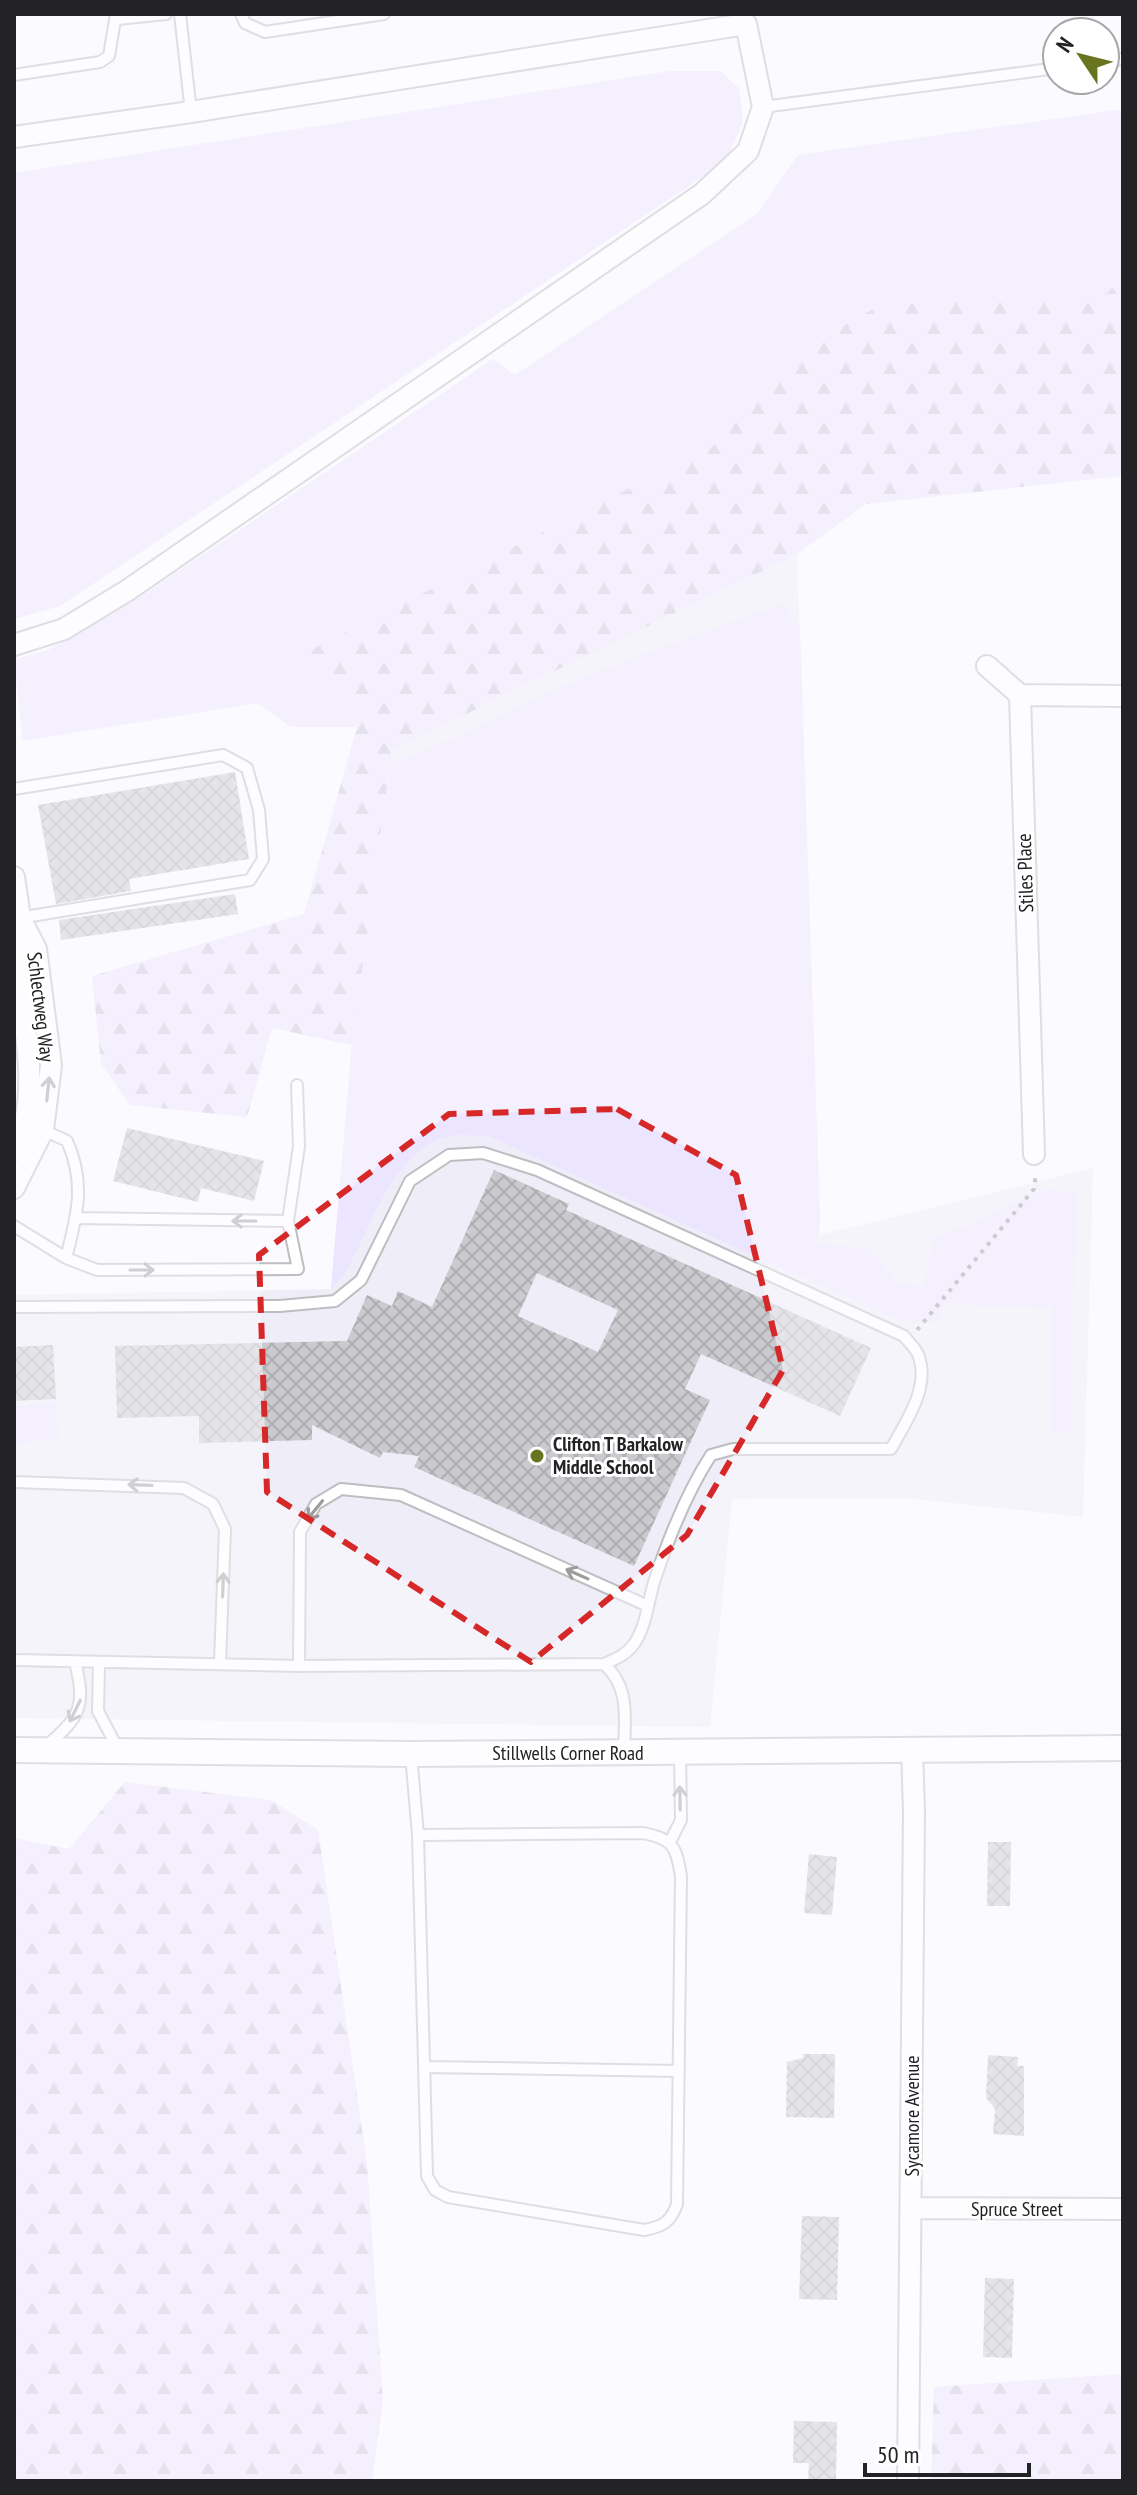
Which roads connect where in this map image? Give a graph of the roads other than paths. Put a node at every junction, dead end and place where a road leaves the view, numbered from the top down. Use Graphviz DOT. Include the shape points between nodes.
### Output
graph roads {
  1 [pos="166,14"];
  2 [pos="180,14"];
  3 [pos="241,14"];
  4 [pos="384,14"];
  5 [pos="116,16"];
  6 [pos="745,19"];
  7 [pos="1041,70"];
  8 [pos="14,75"];
  9 [pos="763,107"];
  10 [pos="191,112"];
  11 [pos="14,137"];
  12 [pos="14,645"];
  13 [pos="987,666"];
  14 [pos="1020,695"];
  15 [pos="1123,696"];
  16 [pos="14,789"];
  17 [pos="14,877"];
  18 [pos="17,919"];
  19 [pos="297,1085"];
  20 [pos="43,1130"];
  21 [pos="14,1150"];
  22 [pos="1034,1154"];
  23 [pos="14,1188"];
  24 [pos="76,1218"];
  25 [pos="288,1221"];
  26 [pos="14,1226"];
  27 [pos="66,1258"];
  28 [pos="14,1307"];
  29 [pos="14,1482"];
  30 [pos="648,1606"];
  31 [pos="14,1660"];
  32 [pos="75,1662"];
  33 [pos="99,1662"];
  34 [pos="220,1663"];
  35 [pos="604,1664"];
  36 [pos="299,1666"];
  37 [pos="1123,1748"];
  38 [pos="14,1750"];
  39 [pos="42,1750"];
  40 [pos="912,1750"];
  41 [pos="119,1751"];
  42 [pos="680,1752"];
  43 [pos="624,1753"];
  44 [pos="411,1754"];
  45 [pos="418,1835"];
  46 [pos="670,1842"];
  47 [pos="424,2067"];
  48 [pos="679,2071"];
  49 [pos="911,2208"];
  50 [pos="1123,2209"];
  51 [pos="908,2481"];
  1 -- 5 [label="lane"];
  2 -- 10 [label="lane"];
  3 -- 4 [label="lane" via="245,23 265,32"];
  5 -- 8 [label="lane" via="109,56 100,62"];
  6 -- 9 [label="street"];
  6 -- 10 [label="street"];
  7 -- 9 [label="lane"];
  9 -- 12 [label="street" via="748,151 702,194 128,590 64,629"];
  10 -- 11 [label="street"];
  13 -- 14 [label="street"];
  14 -- 15 [label="street"];
  14 -- 22 [label="street, Stiles Place"];
  16 -- 18 [label="lane" via="223,755 247,768 259,810 263,859 250,880"];
  17 -- 18 [label="street, Schlectweg Way"];
  20 -- 18 [label="street, Schlectweg Way, one-way" via="51,1065 36,949"];
  18 -- 21 [label="street, Schlectweg Way" via="28,1094"];
  19 -- 25 [label="lane" via="299,1146"];
  20 -- 23 [label="street, Schlectweg Way"];
  20 -- 24 [label="lane" via="67,1141 76,1159"];
  25 -- 24 [label="lane, one-way"];
  24 -- 27 [label="lane"];
  27 -- 25 [label="lane, one-way" via="97,1270 298,1269"];
  26 -- 27 [label="lane"];
  28 -- 30 [label="lane" via="335,1301 361,1280 410,1181 449,1155 483,1153 537,1170 904,1336 919,1354 923,1372 914,1408 891,1449 733,1449 711,1455 696,1478"];
  34 -- 29 [label="lane, one-way" via="225,1529 213,1504 184,1488"];
  30 -- 35 [label="lane" via="633,1646"];
  30 -- 36 [label="lane, one-way" via="401,1495 341,1489 316,1504 300,1532"];
  31 -- 32 [label="lane"];
  32 -- 33 [label="lane"];
  32 -- 39 [label="lane, one-way" via="81,1702 62,1733"];
  33 -- 34 [label="lane"];
  33 -- 41 [label="lane" via="98,1711"];
  34 -- 36 [label="lane"];
  35 -- 36 [label="lane"];
  35 -- 43 [label="lane" via="614,1673 625,1703"];
  37 -- 40 [label="street, Stillwells Corner Road"];
  38 -- 39 [label="street, Stillwells Corner Road"];
  39 -- 41 [label="street, Stillwells Corner Road"];
  40 -- 42 [label="street, Stillwells Corner Road"];
  40 -- 49 [label="street, Sycamore Avenue"];
  41 -- 44 [label="street, Stillwells Corner Road"];
  42 -- 43 [label="street, Stillwells Corner Road"];
  46 -- 42 [label="lane, one-way" via="681,1820"];
  43 -- 44 [label="street, Stillwells Corner Road"];
  44 -- 45 [label="lane"];
  45 -- 46 [label="lane" via="643,1833"];
  45 -- 47 [label="lane"];
  46 -- 48 [label="lane" via="681,1876"];
  47 -- 48 [label="lane"];
  47 -- 48 [label="lane" via="427,2176 435,2190 448,2197 644,2230 668,2221 677,2204"];
  49 -- 50 [label="street, Spruce Street"];
  49 -- 51 [label="street, Sycamore Avenue"];
}
